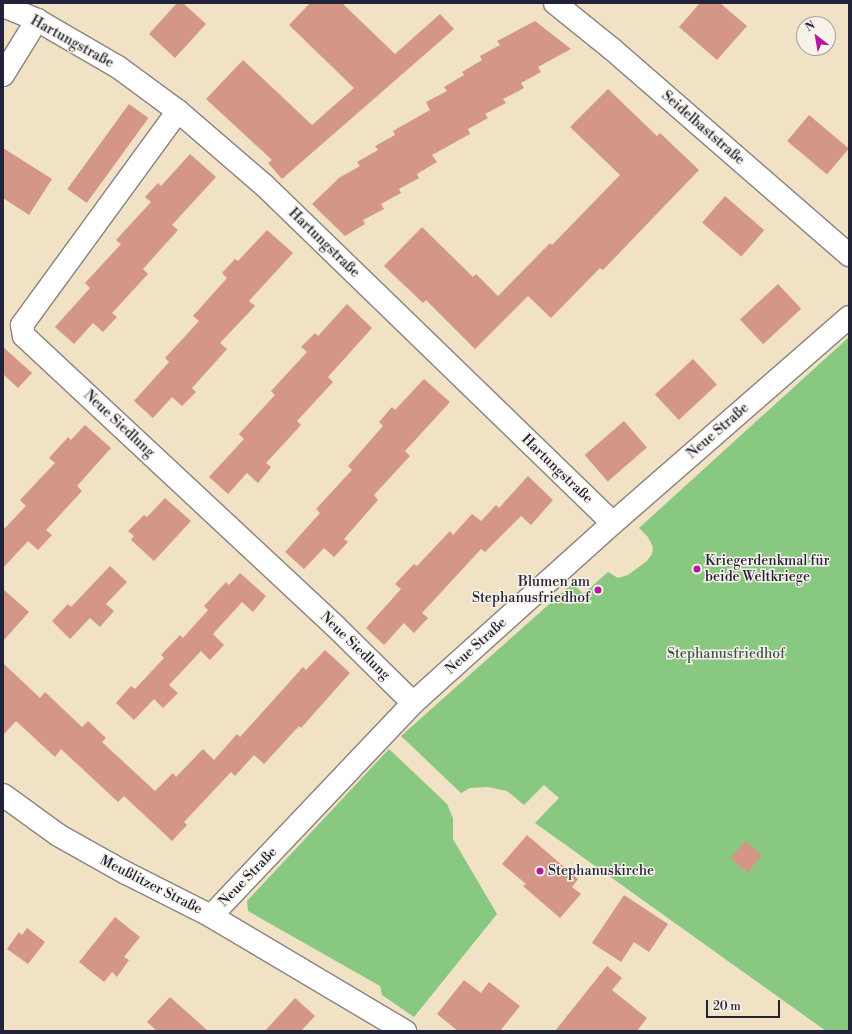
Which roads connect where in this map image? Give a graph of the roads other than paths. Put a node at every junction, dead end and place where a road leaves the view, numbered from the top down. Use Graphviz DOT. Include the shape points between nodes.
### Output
graph roads {
  1 [pos="555,3"];
  2 [pos="3,6"];
  3 [pos="37,20"];
  4 [pos="3,75"];
  5 [pos="178,111"];
  6 [pos="849,255"];
  7 [pos="849,317"];
  8 [pos="613,523"];
  9 [pos="413,703"];
  10 [pos="3,795"];
  11 [pos="211,916"];
  12 [pos="405,1031"];
  1 -- 6 [label="street, Seidelbaststraße" via="612,49"];
  2 -- 3 [label="street, Hartungstraße"];
  3 -- 4 [label="street"];
  3 -- 5 [label="street, Hartungstraße" via="118,67"];
  5 -- 8 [label="street, Hartungstraße" via="271,192"];
  5 -- 9 [label="street, Neue Siedlung" via="22,325 24,336 334,624"];
  7 -- 8 [label="street, Neue Straße"];
  8 -- 9 [label="street, Neue Straße"];
  9 -- 11 [label="street, Neue Straße"];
  10 -- 11 [label="street, Meußlitzer Straße" via="58,834 126,873"];
  11 -- 12 [label="street, Meußlitzer Straße"];
}
